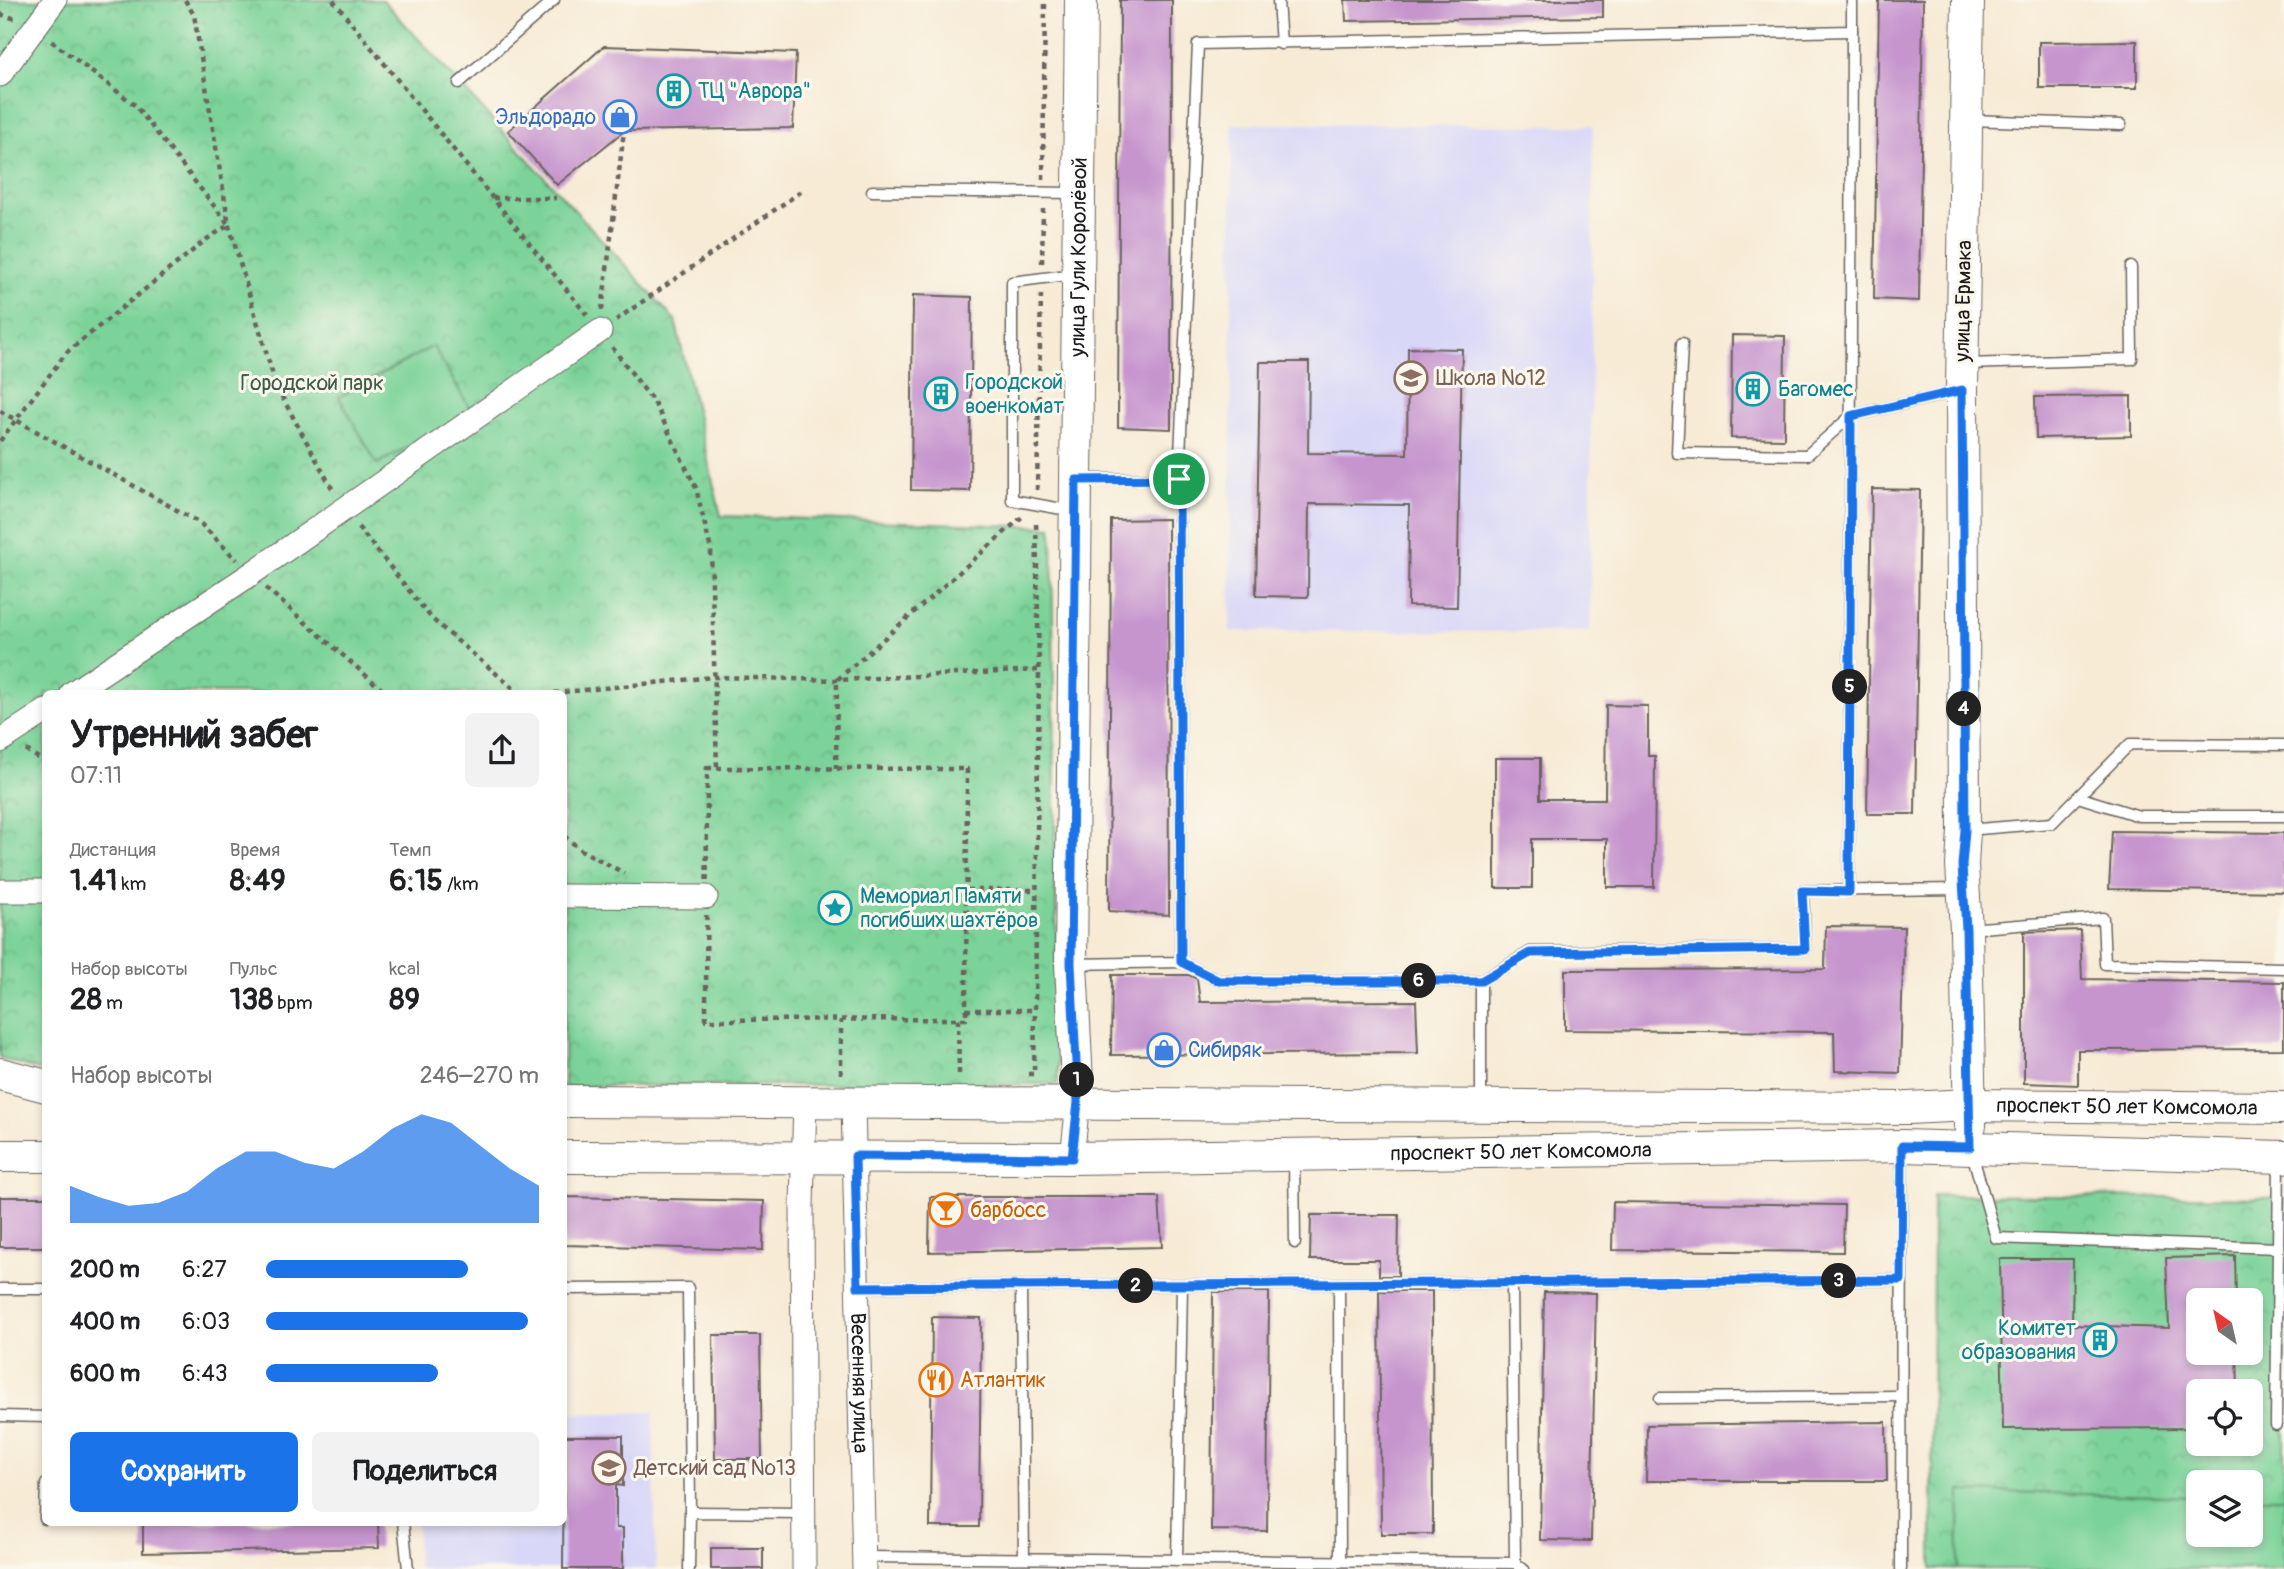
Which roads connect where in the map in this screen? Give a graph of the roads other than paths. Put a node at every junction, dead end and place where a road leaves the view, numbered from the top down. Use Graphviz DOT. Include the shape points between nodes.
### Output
graph roads {
  1 [pos="55,0"];
  2 [pos="554,0"];
  3 [pos="1081,0"];
  4 [pos="1278,0"];
  5 [pos="1852,0"];
  6 [pos="1968,0"];
  7 [pos="1853,31"];
  8 [pos="1281,44"];
  9 [pos="0,75"];
  10 [pos="459,83"];
  11 [pos="1966,120"];
  12 [pos="2121,125"];
  13 [pos="872,191"];
  14 [pos="1079,193"];
  15 [pos="2131,267"];
  16 [pos="1078,274"];
  17 [pos="600,331"];
  18 [pos="1682,344"];
  19 [pos="1962,377"];
  20 [pos="1851,416"];
  21 [pos="1179,479"];
  22 [pos="1076,480"];
  23 [pos="1076,512"];
  24 [pos="77,690"];
  25 [pos="42,714"];
  26 [pos="0,741"];
  27 [pos="2284,745"];
  28 [pos="2078,797"];
  29 [pos="2284,817"];
  30 [pos="1965,830"];
  31 [pos="1964,888"];
  32 [pos="0,891"];
  33 [pos="42,891"];
  34 [pos="1849,892"];
  35 [pos="567,896"];
  36 [pos="706,897"];
  37 [pos="1966,929"];
  38 [pos="1181,962"];
  39 [pos="1071,964"];
  40 [pos="2284,968"];
  41 [pos="1481,981"];
  42 [pos="0,1073"];
  43 [pos="42,1085"];
  44 [pos="853,1088"];
  45 [pos="567,1101"];
  46 [pos="805,1101"];
  47 [pos="1078,1102"];
  48 [pos="1970,1105"];
  49 [pos="1480,1106"];
  50 [pos="2284,1108"];
  51 [pos="1902,1146"];
  52 [pos="1970,1147"];
  53 [pos="1294,1154"];
  54 [pos="0,1156"];
  55 [pos="42,1156"];
  56 [pos="855,1156"];
  57 [pos="567,1157"];
  58 [pos="804,1157"];
  59 [pos="2281,1157"];
  60 [pos="1072,1158"];
  61 [pos="1295,1243"];
  62 [pos="2278,1248"];
  63 [pos="1901,1280"];
  64 [pos="1512,1283"];
  65 [pos="1339,1284"];
  66 [pos="1182,1285"];
  67 [pos="858,1287"];
  68 [pos="1020,1287"];
  69 [pos="0,1289"];
  70 [pos="42,1289"];
  71 [pos="567,1289"];
  72 [pos="1901,1395"];
  73 [pos="1660,1398"];
  74 [pos="0,1416"];
  75 [pos="42,1417"];
  76 [pos="2276,1425"];
  77 [pos="690,1511"];
  78 [pos="803,1513"];
  79 [pos="403,1526"];
  80 [pos="1024,1558"];
  81 [pos="1177,1560"];
  82 [pos="1340,1562"];
  83 [pos="864,1563"];
  84 [pos="1519,1566"];
  85 [pos="408,1569"];
  86 [pos="689,1569"];
  87 [pos="804,1569"];
  88 [pos="1901,1569"];
  1 -- 9 [label="street"];
  2 -- 10 [label="lane"];
  3 -- 14 [label="main road, улица Гули Королёвой"];
  4 -- 8 [label="lane"];
  5 -- 7 [label="lane"];
  6 -- 11 [label="main road, улица Ермака"];
  7 -- 8 [label="lane"];
  7 -- 20 [label="lane"];
  8 -- 21 [label="lane" via="1198,44"];
  11 -- 12 [label="lane"];
  11 -- 19 [label="main road, улица Ермака"];
  13 -- 14 [label="lane"];
  14 -- 16 [label="main road, улица Гули Королёвой"];
  15 -- 19 [label="lane" via="2132,359"];
  16 -- 22 [label="main road, улица Гули Королёвой"];
  16 -- 23 [label="lane" via="1012,282 1012,500"];
  17 -- 24 [label="street"];
  18 -- 20 [label="lane" via="1677,453 1807,455"];
  19 -- 20 [label="lane"];
  19 -- 30 [label="main road, улица Ермака"];
  20 -- 34 [label="lane"];
  21 -- 22 [label="lane"];
  21 -- 38 [label="lane"];
  22 -- 23 [label="main road, улица Гули Королёвой"];
  23 -- 39 [label="main road, улица Гули Королёвой"];
  25 -- 26 [label="street"];
  27 -- 28 [label="lane" via="2130,744"];
  28 -- 29 [label="lane" via="2139,816"];
  28 -- 30 [label="lane" via="2052,823"];
  30 -- 31 [label="main road, улица Ермака"];
  31 -- 34 [label="lane"];
  31 -- 37 [label="main road, улица Ермака"];
  32 -- 33 [label="street"];
  34 -- 41 [label="lane" via="1802,891 1805,949 1530,953"];
  35 -- 36 [label="street"];
  37 -- 40 [label="lane" via="2103,918 2105,964"];
  37 -- 48 [label="main road, улица Ермака"];
  38 -- 39 [label="lane"];
  38 -- 41 [label="lane" via="1219,981"];
  39 -- 47 [label="main road, улица Гули Королёвой"];
  41 -- 49 [label="lane"];
  42 -- 43 [label="main road"];
  44 -- 46 [label="main road, проспект 50 лет Комсомола"];
  44 -- 47 [label="main road, проспект 50 лет Комсомола"];
  44 -- 56 [label="street"];
  45 -- 46 [label="main road, проспект 50 лет Комсомола"];
  46 -- 58 [label="street"];
  47 -- 49 [label="main road, проспект 50 лет Комсомола"];
  47 -- 60 [label="street"];
  48 -- 49 [label="main road, проспект 50 лет Комсомола"];
  48 -- 50 [label="main road, проспект 50 лет Комсомола"];
  48 -- 52 [label="main road, проспект 50 лет Комсомола"];
  51 -- 52 [label="main road, проспект 50 лет Комсомола"];
  51 -- 53 [label="main road, проспект 50 лет Комсомола"];
  51 -- 63 [label="lane"];
  52 -- 59 [label="main road, проспект 50 лет Комсомола"];
  52 -- 62 [label="lane" via="1996,1238"];
  53 -- 60 [label="main road, проспект 50 лет Комсомола"];
  53 -- 61 [label="lane"];
  54 -- 55 [label="main road"];
  56 -- 58 [label="main road, проспект 50 лет Комсомола"];
  56 -- 60 [label="main road, проспект 50 лет Комсомола"];
  56 -- 67 [label="street, Весенняя улица"];
  57 -- 58 [label="main road, проспект 50 лет Комсомола"];
  58 -- 78 [label="street"];
  59 -- 62 [label="lane"];
  62 -- 76 [label="lane"];
  63 -- 64 [label="lane"];
  63 -- 72 [label="lane"];
  64 -- 65 [label="lane"];
  64 -- 84 [label="lane"];
  65 -- 66 [label="lane"];
  65 -- 82 [label="lane"];
  66 -- 68 [label="lane"];
  66 -- 81 [label="lane"];
  67 -- 68 [label="lane"];
  67 -- 83 [label="street, Весенняя улица"];
  68 -- 80 [label="lane"];
  69 -- 70 [label="lane"];
  71 -- 77 [label="lane" via="688,1288"];
  72 -- 73 [label="lane"];
  72 -- 88 [label="lane"];
  74 -- 75 [label="lane"];
  77 -- 78 [label="lane"];
  77 -- 86 [label="lane"];
  78 -- 87 [label="street"];
  79 -- 85 [label="lane"];
  80 -- 81 [label="lane"];
  80 -- 83 [label="lane"];
  81 -- 82 [label="lane"];
  82 -- 84 [label="lane"];
}
